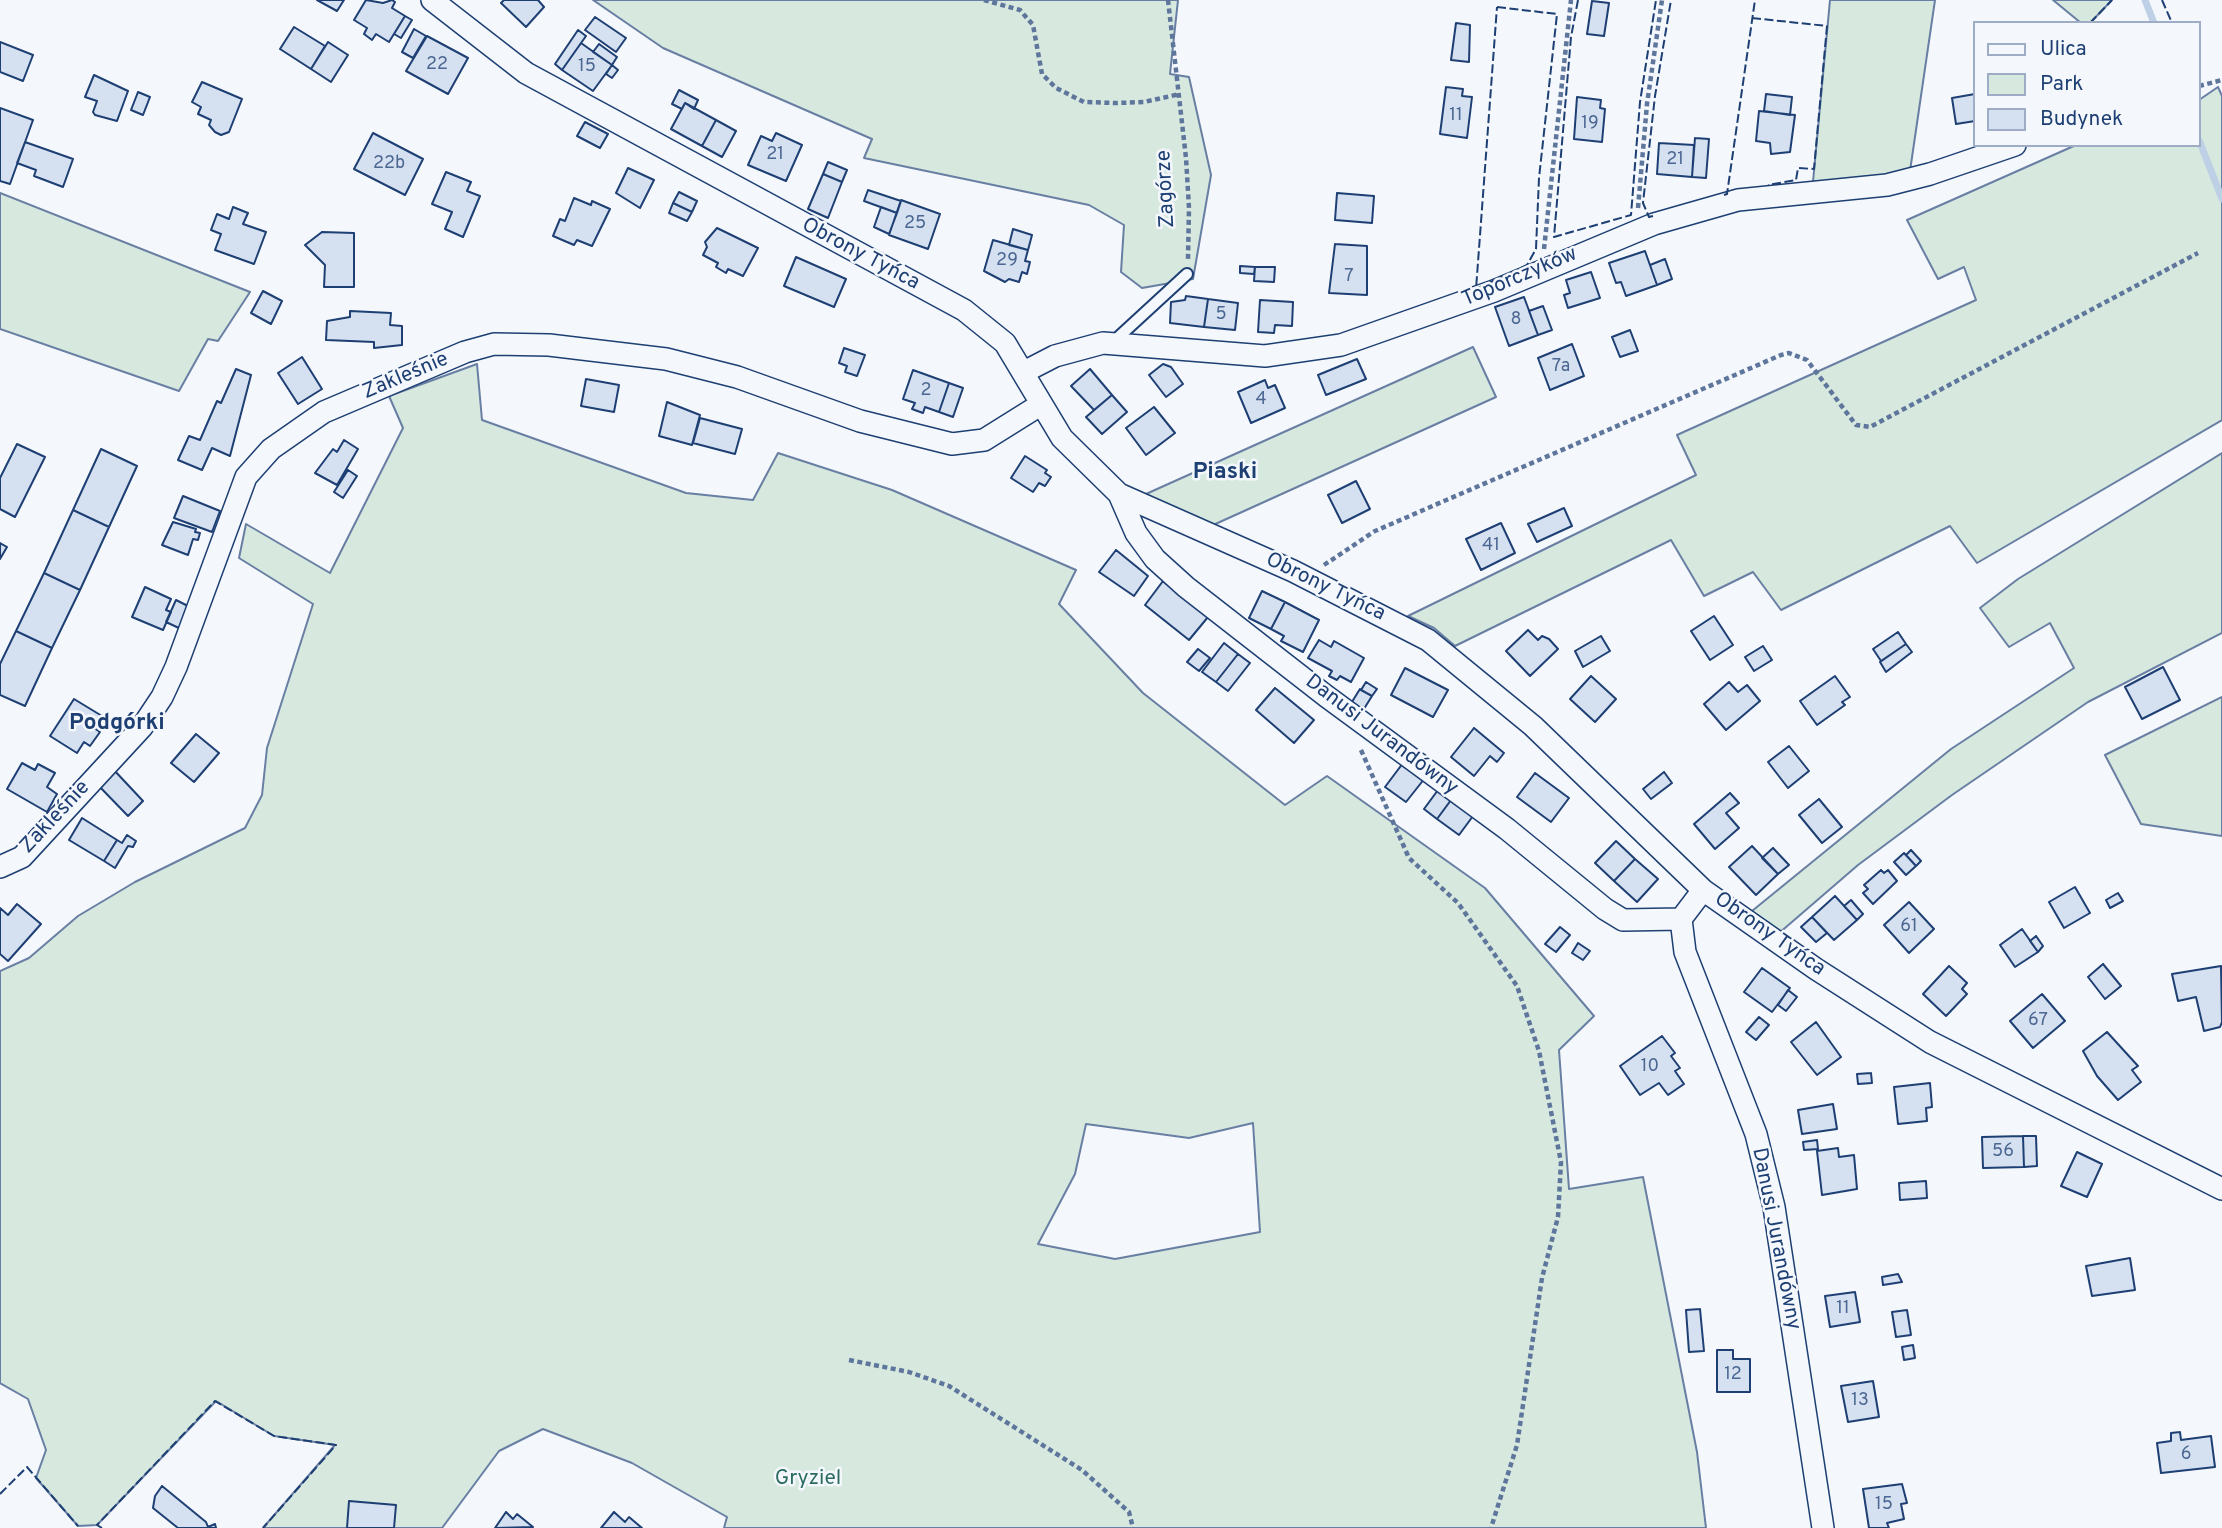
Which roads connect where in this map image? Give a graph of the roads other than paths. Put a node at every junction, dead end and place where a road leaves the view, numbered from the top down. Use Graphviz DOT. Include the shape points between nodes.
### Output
graph roads {
  1 [pos="432,0"];
  2 [pos="2009,147"];
  3 [pos="1187,274"];
  4 [pos="1111,343"];
  5 [pos="1024,372"];
  6 [pos="1040,405"];
  7 [pos="1119,494"];
  8 [pos="0,867"];
  9 [pos="1703,890"];
  10 [pos="1681,919"];
  11 [pos="2222,1189"];
  12 [pos="1823,1528"];
  1 -- 5 [label="street, Obrony Tyńca" via="526,73 964,310 1005,343"];
  2 -- 4 [label="street, Toporczyków" via="1887,184 1738,200 1641,229 1494,291 1341,345 1265,356"];
  3 -- 4 [label="lane"];
  4 -- 5 [label="street, Toporczyków" via="1055,356"];
  5 -- 6 [label="street, Obrony Tyńca"];
  6 -- 7 [label="street, Obrony Tyńca" via="1062,438"];
  6 -- 8 [label="street, Zakleśnie" via="985,440 952,444 860,421 737,377 666,359 549,345 494,344 324,411 271,449 246,477 176,667 142,727 22,857"];
  7 -- 9 [label="street, Obrony Tyńca" via="1428,639 1533,726"];
  7 -- 10 [label="street, Danusi Jurandówny" via="1142,541 1186,587 1507,829 1605,909 1623,920"];
  9 -- 10 [label="street"];
  9 -- 11 [label="street, Obrony Tyńca" via="1930,1042"];
  10 -- 12 [label="street, Danusi Jurandówny" via="1685,951 1756,1134 1774,1207"];
}
